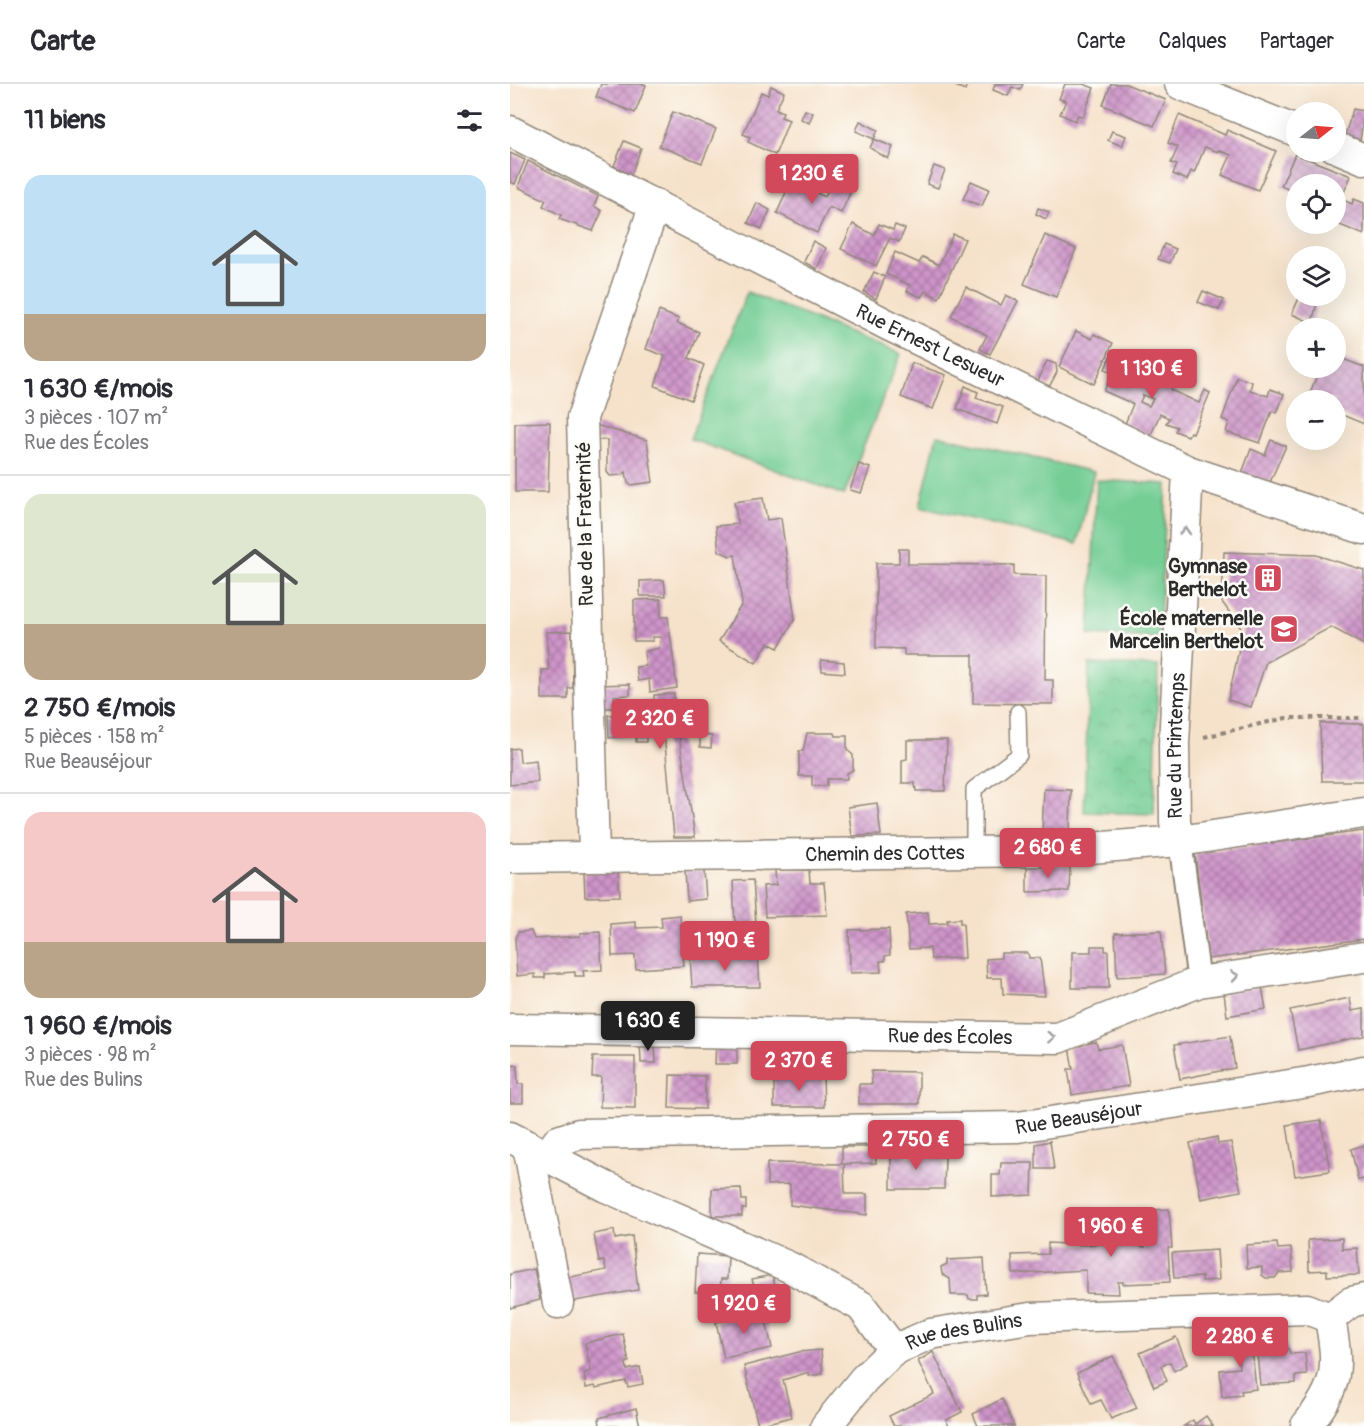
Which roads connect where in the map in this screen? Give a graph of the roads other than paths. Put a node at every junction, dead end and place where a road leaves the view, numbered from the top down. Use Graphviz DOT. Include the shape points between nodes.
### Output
graph roads {
  1 [pos="1180,84"];
  2 [pos="1286,127"];
  3 [pos="510,131"];
  4 [pos="1346,152"];
  5 [pos="1364,159"];
  6 [pos="655,204"];
  7 [pos="1188,471"];
  8 [pos="1364,529"];
  9 [pos="1018,712"];
  10 [pos="1364,813"];
  11 [pos="1180,841"];
  12 [pos="974,853"];
  13 [pos="594,855"];
  14 [pos="510,858"];
  15 [pos="1364,957"];
  16 [pos="1199,981"];
  17 [pos="510,1029"];
  18 [pos="1364,1071"];
  19 [pos="529,1146"];
  20 [pos="1364,1299"];
  21 [pos="558,1303"];
  22 [pos="1330,1318"];
  23 [pos="894,1350"];
  24 [pos="825,1426"];
  25 [pos="1306,1426"];
  1 -- 2 [label="street"];
  3 -- 6 [label="street, Rue Ernest Lesueur"];
  4 -- 5 [label="street"];
  6 -- 7 [label="street, Rue Ernest Lesueur" via="888,325"];
  6 -- 13 [label="street, Rue de la Fraternité" via="582,418"];
  7 -- 8 [label="street, Rue Ernest Lesueur"];
  11 -- 7 [label="street, Rue du Printemps, one-way" via="1175,822 1174,744"];
  9 -- 12 [label="lane" via="1019,754 974,789"];
  10 -- 11 [label="street, Chemin des Cottes"];
  11 -- 12 [label="street, Chemin des Cottes" via="1098,849"];
  11 -- 16 [label="street"];
  12 -- 13 [label="street, Chemin des Cottes"];
  13 -- 14 [label="street, Chemin des Cottes"];
  16 -- 15 [label="street, Rue des Écoles, one-way"];
  17 -- 16 [label="street, Rue des Écoles, one-way" via="1058,1038"];
  18 -- 19 [label="street, Rue Beauséjour" via="1018,1127 579,1134"];
  19 -- 21 [label="street"];
  19 -- 23 [label="street, Rue des Bulins" via="606,1187 789,1267 861,1306"];
  20 -- 22 [label="street" via="1351,1302"];
  22 -- 23 [label="street, Rue des Bulins" via="1307,1309 1065,1316 930,1334"];
  22 -- 25 [label="street" via="1336,1357 1333,1384"];
  23 -- 24 [label="street"];
}
